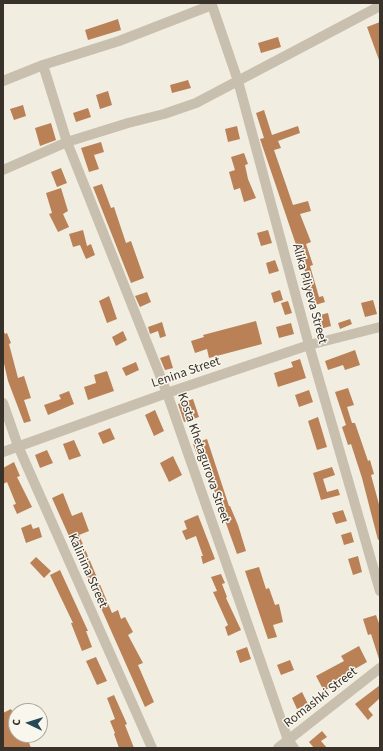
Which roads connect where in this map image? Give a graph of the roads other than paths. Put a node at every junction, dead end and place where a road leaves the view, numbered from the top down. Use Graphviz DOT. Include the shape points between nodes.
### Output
graph roads {
  1 [pos="380,6"];
  2 [pos="44,65"];
  3 [pos="3,81"];
  4 [pos="238,81"];
  5 [pos="67,142"];
  6 [pos="3,170"];
  7 [pos="380,327"];
  8 [pos="309,345"];
  9 [pos="167,393"];
  10 [pos="3,403"];
  11 [pos="18,446"];
  12 [pos="3,452"];
  13 [pos="380,591"];
  14 [pos="380,668"];
  15 [pos="291,744"];
  16 [pos="152,748"];
  17 [pos="278,748"];
  1 -- 4 [label="street"];
  2 -- 3 [label="street"];
  2 -- 4 [label="street, Alika Pliyeva Street" via="119,42 212,5"];
  2 -- 5 [label="street, Kosta Khetagurova Street"];
  4 -- 5 [label="street" via="196,103"];
  4 -- 8 [label="street, Alika Pliyeva Street"];
  5 -- 6 [label="street"];
  5 -- 9 [label="street, Kosta Khetagurova Street"];
  7 -- 8 [label="street, Lenina Street"];
  8 -- 9 [label="street, Lenina Street"];
  8 -- 13 [label="street, Alika Pliyeva Street"];
  9 -- 11 [label="street, Lenina Street"];
  9 -- 15 [label="street, Kosta Khetagurova Street"];
  10 -- 11 [label="street, Kalinina Street"];
  11 -- 12 [label="street, Lenina Street"];
  11 -- 16 [label="street, Kalinina Street"];
  14 -- 15 [label="street, Romashki Street"];
  15 -- 17 [label="street, Romashki Street"];
}
